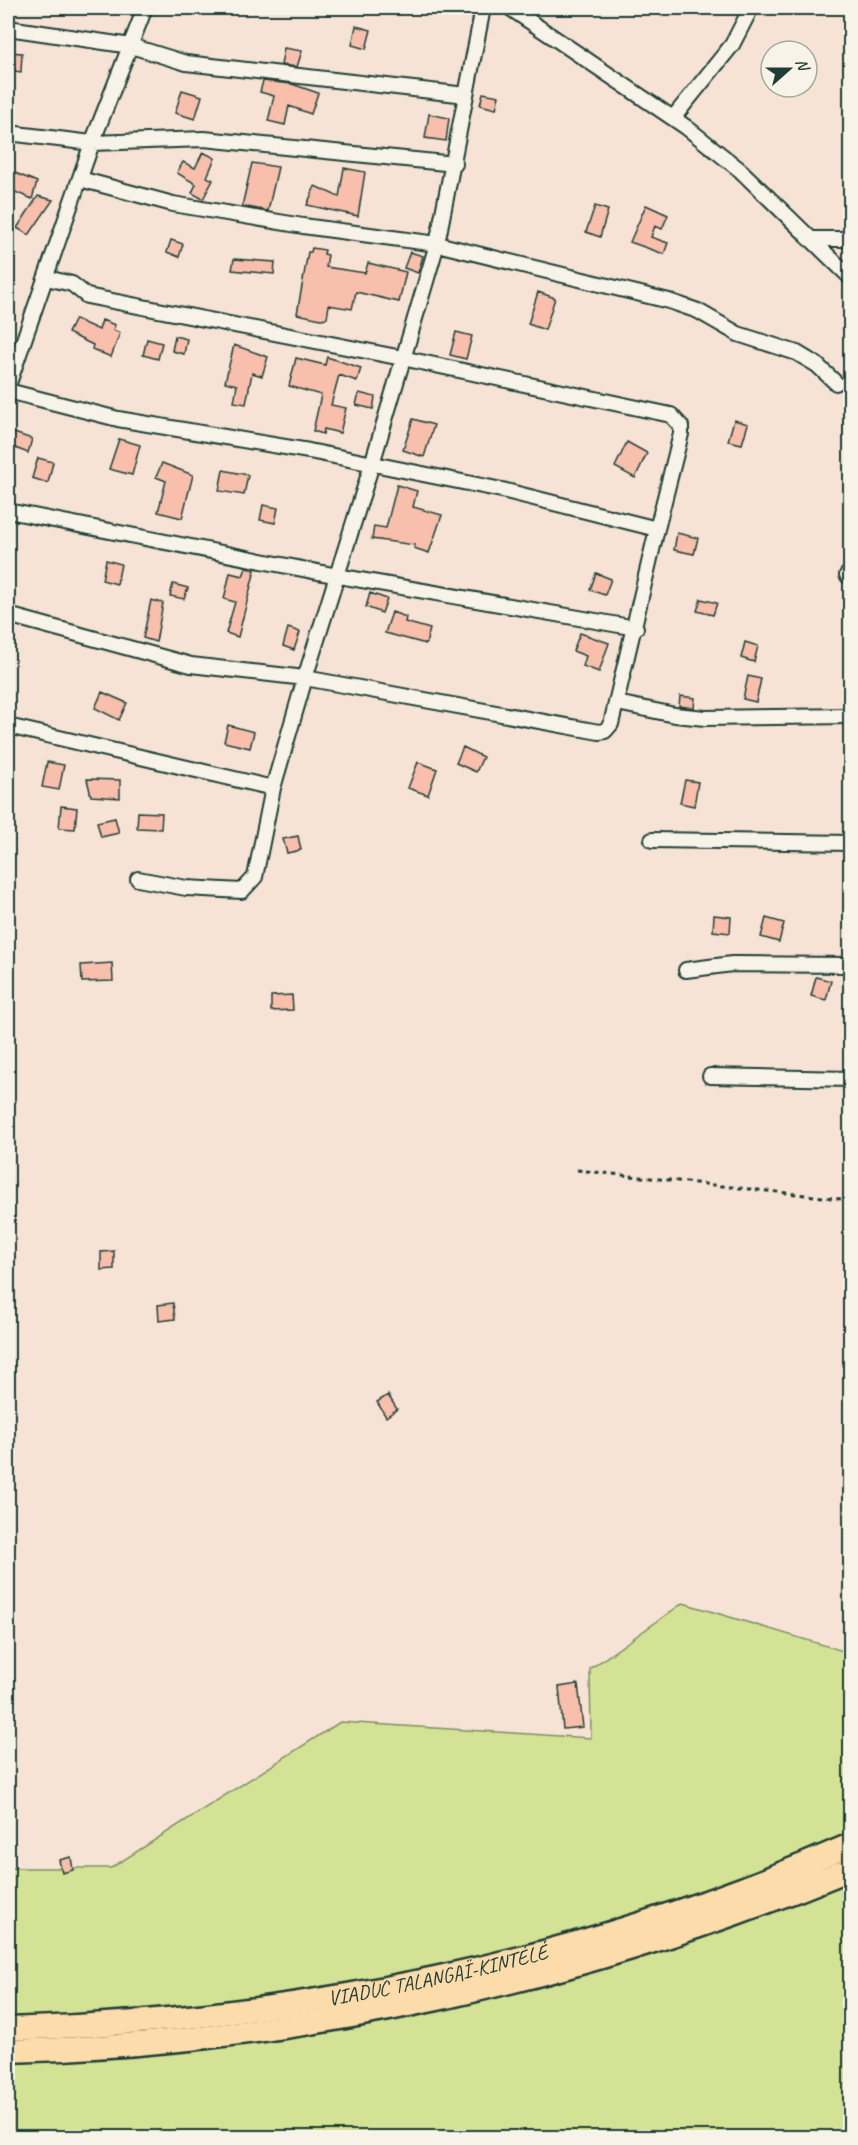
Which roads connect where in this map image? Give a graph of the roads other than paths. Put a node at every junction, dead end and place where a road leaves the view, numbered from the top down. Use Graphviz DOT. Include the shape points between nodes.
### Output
graph roads {
  1 [pos="145,8"];
  2 [pos="483,8"];
  3 [pos="510,8"];
  4 [pos="751,8"];
  5 [pos="8,28"];
  6 [pos="131,46"];
  7 [pos="466,95"];
  8 [pos="673,118"];
  9 [pos="8,133"];
  10 [pos="92,143"];
  11 [pos="455,164"];
  12 [pos="80,179"];
  13 [pos="809,239"];
  14 [pos="850,239"];
  15 [pos="437,244"];
  16 [pos="850,276"];
  17 [pos="47,278"];
  18 [pos="402,358"];
  19 [pos="9,377"];
  20 [pos="836,383"];
  21 [pos="8,391"];
  22 [pos="372,464"];
  23 [pos="8,511"];
  24 [pos="657,529"];
  25 [pos="338,576"];
  26 [pos="8,615"];
  27 [pos="636,628"];
  28 [pos="304,678"];
  29 [pos="617,704"];
  30 [pos="850,716"];
  31 [pos="8,726"];
  32 [pos="273,788"];
  33 [pos="652,840"];
  34 [pos="850,843"];
  35 [pos="138,879"];
  36 [pos="850,965"];
  37 [pos="686,970"];
  38 [pos="710,1076"];
  39 [pos="850,1079"];
  40 [pos="850,1845"];
  41 [pos="850,1869"];
  42 [pos="8,2029"];
  43 [pos="8,2051"];
  1 -- 6 [label="street"];
  2 -- 7 [label="street"];
  3 -- 8 [label="street"];
  4 -- 8 [label="street" via="732,45"];
  5 -- 6 [label="street"];
  6 -- 7 [label="street" via="186,63"];
  6 -- 10 [label="street"];
  7 -- 11 [label="street"];
  8 -- 13 [label="street" via="740,170"];
  9 -- 10 [label="street"];
  10 -- 11 [label="street" via="204,139"];
  10 -- 12 [label="street"];
  11 -- 15 [label="street"];
  12 -- 15 [label="street" via="173,204"];
  12 -- 17 [label="street"];
  13 -- 14 [label="street"];
  13 -- 16 [label="street"];
  15 -- 18 [label="street"];
  15 -- 20 [label="street" via="698,311 738,333 797,353"];
  17 -- 18 [label="street" via="72,284 87,296"];
  17 -- 19 [label="street"];
  18 -- 22 [label="street"];
  18 -- 24 [label="street" via="671,415 681,426 681,434"];
  21 -- 22 [label="street" via="118,419"];
  22 -- 24 [label="street" via="502,490"];
  22 -- 25 [label="street"];
  23 -- 25 [label="street"];
  24 -- 27 [label="street"];
  25 -- 27 [label="street"];
  25 -- 28 [label="street"];
  26 -- 28 [label="street" via="191,664"];
  27 -- 29 [label="street"];
  28 -- 29 [label="street" via="599,732 612,724"];
  28 -- 32 [label="street"];
  29 -- 30 [label="street" via="705,718"];
  31 -- 32 [label="street"];
  32 -- 35 [label="street" via="255,877 242,891 186,888"];
  33 -- 34 [label="street"];
  36 -- 37 [label="street" via="732,964"];
  38 -- 39 [label="street"];
  40 -- 42 [label="highway, VIADUC TALANGAÏ-KINTÉLÉ" via="708,1903 605,1935 412,1983 201,2016"];
  41 -- 43 [label="highway, VIADUC TALANGAÏ-KINTÉLÉ" via="616,1954 416,2004 272,2028 91,2049"];
}
